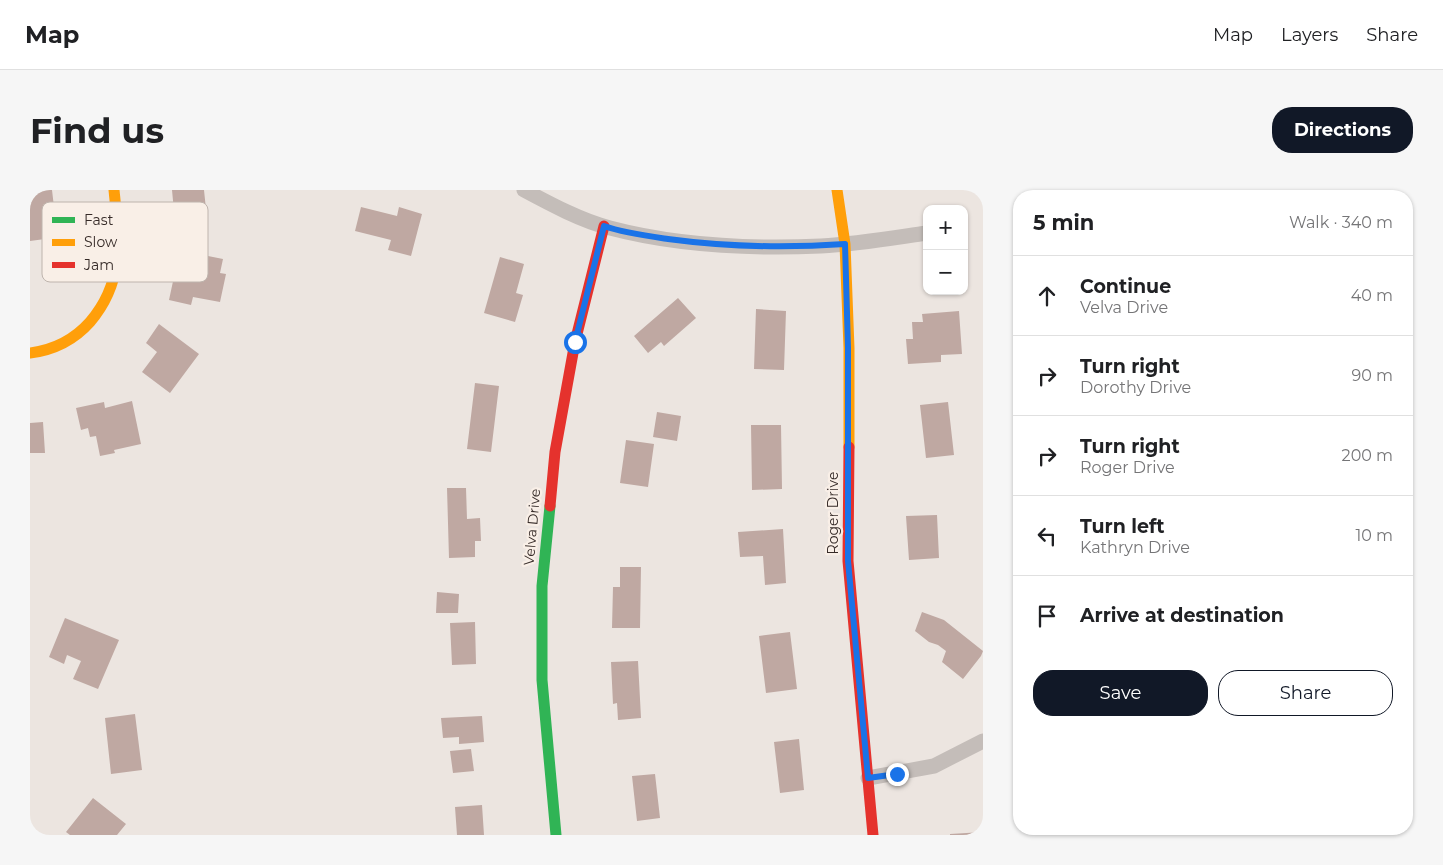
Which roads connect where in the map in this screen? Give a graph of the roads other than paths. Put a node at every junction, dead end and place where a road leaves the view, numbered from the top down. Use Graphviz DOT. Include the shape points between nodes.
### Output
graph roads {
  1 [pos="524,190"];
  2 [pos="838,190"];
  3 [pos="604,226"];
  4 [pos="923,234"];
  5 [pos="845,244"];
  6 [pos="113,282"];
  7 [pos="30,353"];
  8 [pos="983,741"];
  9 [pos="868,778"];
  10 [pos="556,835"];
  11 [pos="873,835"];
  1 -- 3 [label="street"];
  2 -- 5 [label="street, Roger Drive"];
  3 -- 5 [label="street" via="698,243 763,247"];
  3 -- 10 [label="street, Velva Drive" via="575,342 554,452 542,586 542,680"];
  4 -- 5 [label="street"];
  5 -- 9 [label="street, Roger Drive" via="848,561"];
  6 -- 7 [label="street" via="99,312 80,333 63,345"];
  8 -- 9 [label="street" via="934,766"];
  9 -- 11 [label="street, Roger Drive"];
}
